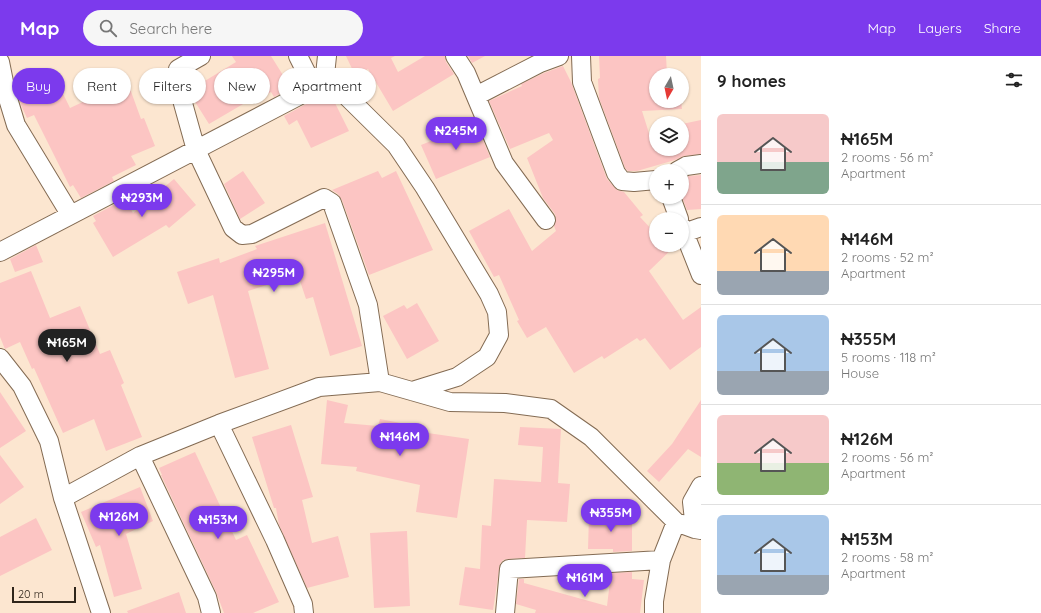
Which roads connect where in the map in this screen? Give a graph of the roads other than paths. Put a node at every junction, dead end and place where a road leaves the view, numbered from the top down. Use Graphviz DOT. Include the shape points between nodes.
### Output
graph roads {
  1 [pos="201,56"];
  2 [pos="298,56"];
  3 [pos="327,56"];
  4 [pos="455,56"];
  5 [pos="559,56"];
  6 [pos="581,56"];
  7 [pos="0,62"];
  8 [pos="174,62"];
  9 [pos="309,68"];
  10 [pos="324,68"];
  11 [pos="476,96"];
  12 [pos="279,104"];
  13 [pos="347,104"];
  14 [pos="196,150"];
  15 [pos="701,164"];
  16 [pos="689,166"];
  17 [pos="649,181"];
  18 [pos="70,214"];
  19 [pos="546,220"];
  20 [pos="689,233"];
  21 [pos="0,252"];
  22 [pos="701,275"];
  23 [pos="0,358"];
  24 [pos="380,382"];
  25 [pos="412,391"];
  26 [pos="219,424"];
  27 [pos="140,456"];
  28 [pos="701,486"];
  29 [pos="63,498"];
  30 [pos="676,522"];
  31 [pos="698,529"];
  32 [pos="661,560"];
  33 [pos="101,613"];
  34 [pos="211,613"];
  35 [pos="304,613"];
  36 [pos="505,613"];
  37 [pos="654,613"];
  1 -- 8 [label="street"];
  2 -- 9 [label="street"];
  3 -- 10 [label="street"];
  4 -- 11 [label="street"];
  5 -- 11 [label="street"];
  6 -- 17 [label="street" via="582,82 616,173 622,181"];
  7 -- 18 [label="street" via="16,126"];
  8 -- 14 [label="street" via="180,75 179,89"];
  11 -- 19 [label="street" via="504,163"];
  12 -- 14 [label="street"];
  13 -- 25 [label="street" via="396,145 425,188 489,294 497,312 499,335 487,357 457,377"];
  14 -- 18 [label="street"];
  14 -- 24 [label="street" via="233,228 242,235 252,234 324,198 332,203 368,305"];
  15 -- 16 [label="street"];
  18 -- 21 [label="street"];
  20 -- 22 [label="street"];
  23 -- 29 [label="street" via="22,386 49,441"];
  24 -- 25 [label="street"];
  24 -- 26 [label="street" via="319,387"];
  25 -- 30 [label="street" via="450,402 505,403 551,410 591,437"];
  26 -- 27 [label="street"];
  26 -- 35 [label="street" via="275,540 303,604"];
  27 -- 29 [label="street"];
  27 -- 34 [label="street" via="207,597"];
  28 -- 31 [label="street" via="692,502"];
  29 -- 33 [label="street"];
  30 -- 31 [label="street"];
  30 -- 32 [label="street"];
  32 -- 36 [label="street" via="509,569"];
  32 -- 37 [label="street"];
}
